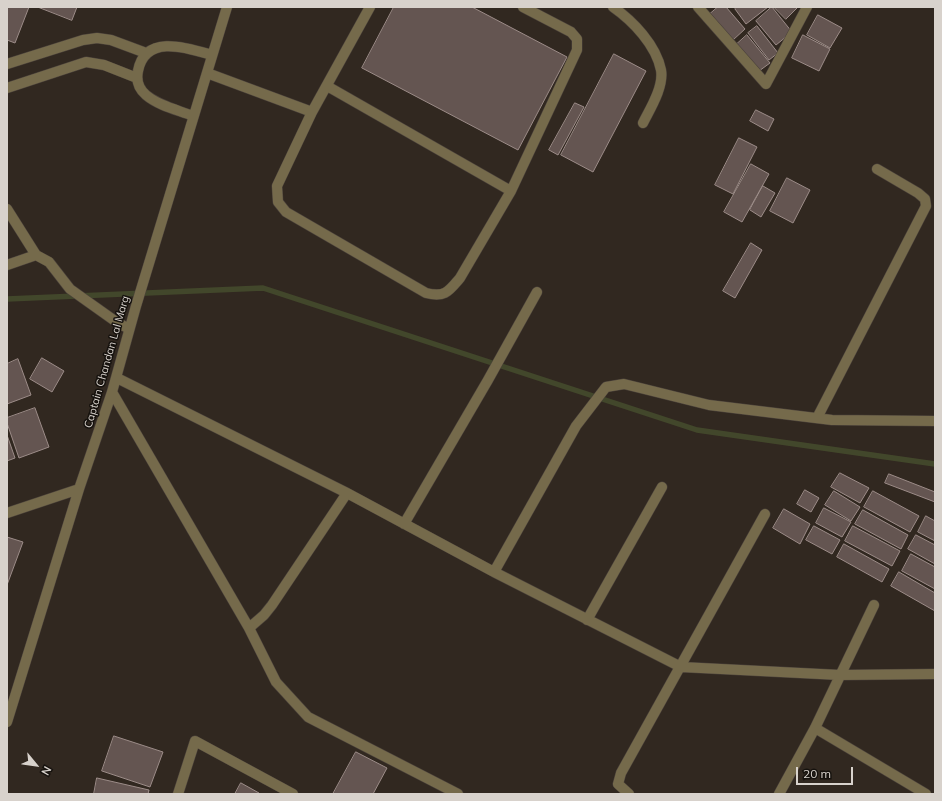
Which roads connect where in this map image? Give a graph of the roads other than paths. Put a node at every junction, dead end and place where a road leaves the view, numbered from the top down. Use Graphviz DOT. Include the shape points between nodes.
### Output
graph roads {
  1 [pos="227,7"];
  2 [pos="370,7"];
  3 [pos="523,7"];
  4 [pos="613,7"];
  5 [pos="698,7"];
  6 [pos="807,7"];
  7 [pos="146,53"];
  8 [pos="212,56"];
  9 [pos="7,64"];
  10 [pos="207,73"];
  11 [pos="137,78"];
  12 [pos="327,86"];
  13 [pos="7,88"];
  14 [pos="312,112"];
  15 [pos="194,116"];
  16 [pos="644,123"];
  17 [pos="877,170"];
  18 [pos="511,191"];
  19 [pos="7,209"];
  20 [pos="36,255"];
  21 [pos="7,265"];
  22 [pos="537,292"];
  23 [pos="129,329"];
  24 [pos="117,378"];
  25 [pos="112,392"];
  26 [pos="818,418"];
  27 [pos="935,421"];
  28 [pos="662,487"];
  29 [pos="79,489"];
  30 [pos="347,493"];
  31 [pos="7,513"];
  32 [pos="765,514"];
  33 [pos="404,524"];
  34 [pos="494,572"];
  35 [pos="874,605"];
  36 [pos="587,620"];
  37 [pos="248,628"];
  38 [pos="681,667"];
  39 [pos="935,674"];
  40 [pos="840,675"];
  41 [pos="7,722"];
  42 [pos="815,728"];
  43 [pos="178,794"];
  44 [pos="293,794"];
  45 [pos="458,794"];
  46 [pos="629,794"];
  47 [pos="779,794"];
  48 [pos="926,794"];
  1 -- 8 [label="street, Captain Chandan Lal Marg"];
  2 -- 12 [label="street"];
  3 -- 18 [label="street" via="572,32 578,44"];
  4 -- 16 [label="street" via="630,20 649,42 661,71 657,95"];
  5 -- 6 [label="street" via="766,84"];
  7 -- 8 [label="street" via="154,48 168,46 186,47"];
  7 -- 9 [label="street" via="111,40 97,38"];
  7 -- 11 [label="street" via="139,65"];
  8 -- 10 [label="street, Captain Chandan Lal Marg"];
  10 -- 14 [label="street"];
  10 -- 15 [label="street, Captain Chandan Lal Marg"];
  11 -- 13 [label="street" via="104,65 86,62"];
  11 -- 15 [label="street" via="139,88 158,103"];
  12 -- 14 [label="street"];
  12 -- 18 [label="street"];
  14 -- 18 [label="street" via="277,186 278,202 286,212 426,293 442,295 460,278"];
  15 -- 23 [label="street, Captain Chandan Lal Marg"];
  17 -- 26 [label="street" via="918,193 925,199 926,206"];
  19 -- 20 [label="street"];
  20 -- 21 [label="street"];
  20 -- 23 [label="street" via="49,262 70,289"];
  22 -- 33 [label="street"];
  23 -- 24 [label="street, Captain Chandan Lal Marg"];
  24 -- 25 [label="street, Captain Chandan Lal Marg"];
  24 -- 30 [label="street"];
  25 -- 29 [label="street, Captain Chandan Lal Marg"];
  25 -- 37 [label="street"];
  26 -- 27 [label="street"];
  26 -- 34 [label="street" via="709,405 624,384 606,387 576,426"];
  28 -- 36 [label="street"];
  29 -- 31 [label="street"];
  29 -- 41 [label="street, Captain Chandan Lal Marg"];
  30 -- 33 [label="street"];
  30 -- 37 [label="street" via="272,605"];
  32 -- 38 [label="street"];
  33 -- 34 [label="street"];
  34 -- 36 [label="street"];
  35 -- 40 [label="street"];
  36 -- 38 [label="street"];
  37 -- 45 [label="street" via="276,682 308,717"];
  38 -- 40 [label="street"];
  38 -- 46 [label="street" via="621,772 618,784"];
  39 -- 40 [label="street"];
  40 -- 42 [label="street"];
  42 -- 47 [label="street"];
  42 -- 48 [label="street"];
  43 -- 44 [label="street" via="195,741"];
}
